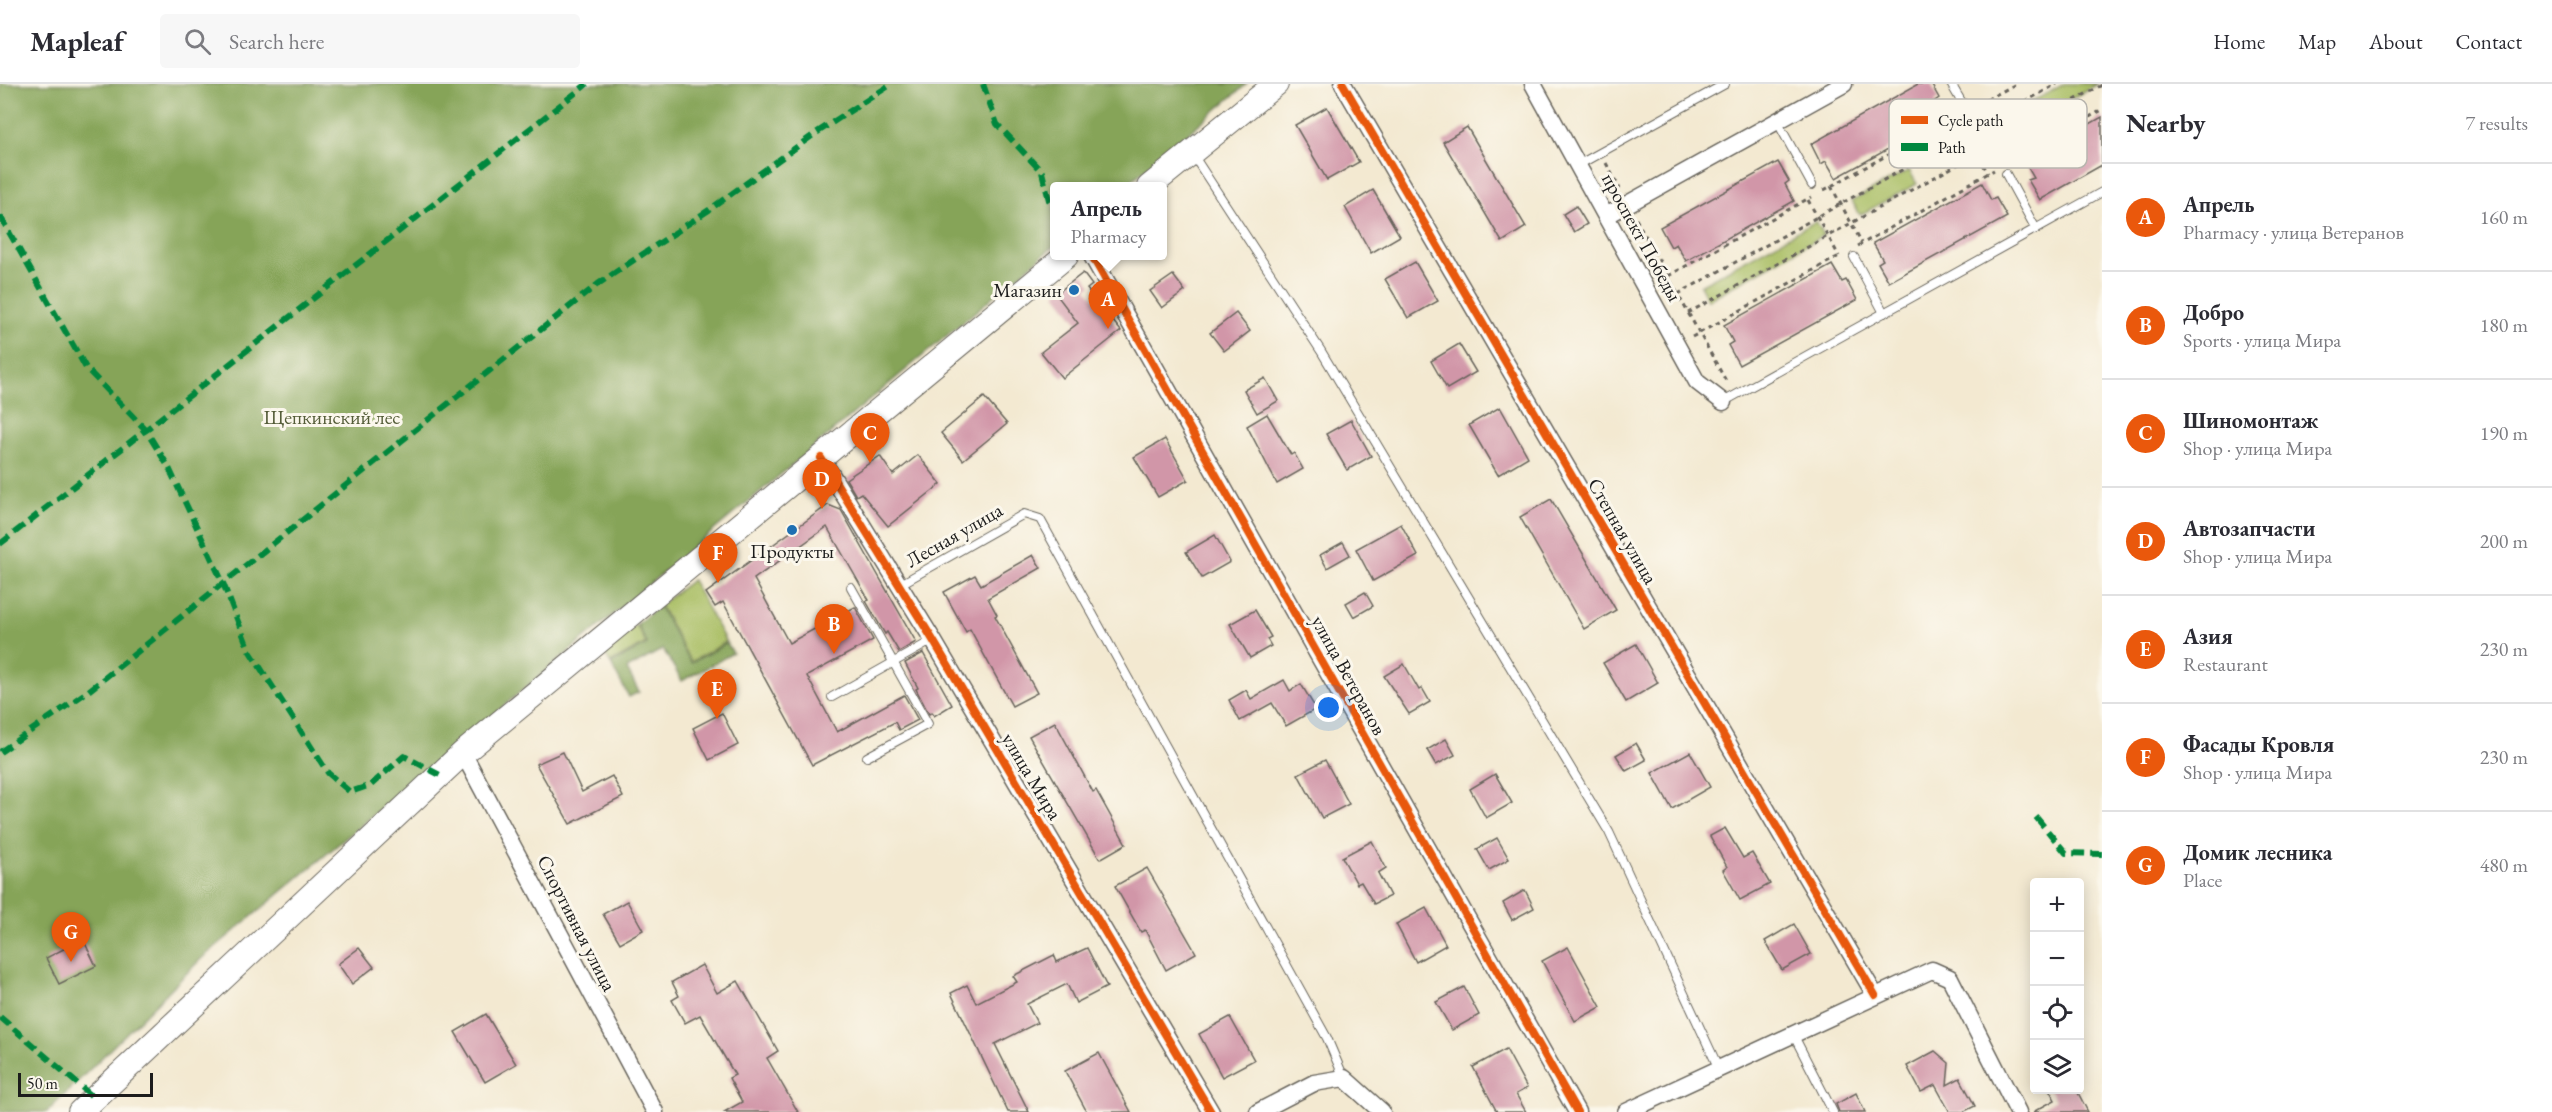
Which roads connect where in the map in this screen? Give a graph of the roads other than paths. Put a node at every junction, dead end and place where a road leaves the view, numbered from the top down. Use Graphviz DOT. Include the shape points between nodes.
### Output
graph roads {
  1 [pos="1276,84"];
  2 [pos="1343,84"];
  3 [pos="1533,84"];
  4 [pos="1725,84"];
  5 [pos="1845,84"];
  6 [pos="1951,84"];
  7 [pos="1960,99"];
  8 [pos="1777,122"];
  9 [pos="1191,152"];
  10 [pos="1578,165"];
  11 [pos="2004,170"];
  12 [pos="1154,182"];
  13 [pos="1812,185"];
  14 [pos="2102,192"];
  15 [pos="1606,216"];
  16 [pos="2036,229"];
  17 [pos="1852,254"];
  18 [pos="1060,260"];
  19 [pos="1095,260"];
  20 [pos="1884,313"];
  21 [pos="1728,399"];
  22 [pos="821,458"];
  23 [pos="899,585"];
  24 [pos="851,587"];
  25 [pos="933,640"];
  26 [pos="894,663"];
  27 [pos="832,697"];
  28 [pos="463,753"];
  29 [pos="867,757"];
  30 [pos="1875,995"];
  31 [pos="1792,1034"];
  32 [pos="1719,1068"];
  33 [pos="1344,1078"];
  34 [pos="80,1112"];
  35 [pos="656,1112"];
  36 [pos="1211,1112"];
  37 [pos="1258,1112"];
  38 [pos="1382,1112"];
  39 [pos="1576,1112"];
  40 [pos="1626,1112"];
  41 [pos="1833,1112"];
  42 [pos="2018,1112"];
  1 -- 9 [label="main road"];
  2 -- 30 [label="street, Степная улица"];
  3 -- 10 [label="street, проспект Победы"];
  4 -- 10 [label="lane"];
  5 -- 8 [label="street"];
  6 -- 7 [label="lane"];
  8 -- 13 [label="lane"];
  8 -- 15 [label="street"];
  9 -- 12 [label="main road"];
  9 -- 32 [label="lane" via="1321,351 1608,832"];
  10 -- 15 [label="street, проспект Победы"];
  11 -- 16 [label="lane"];
  14 -- 16 [label="lane"];
  15 -- 21 [label="street, проспект Победы" via="1698,382"];
  16 -- 20 [label="lane"];
  17 -- 20 [label="lane"];
  18 -- 22 [label="main road"];
  19 -- 39 [label="street, улица Ветеранов"];
  20 -- 21 [label="lane"];
  22 -- 23 [label="street, улица Мира"];
  22 -- 28 [label="main road"];
  23 -- 25 [label="street, улица Мира"];
  23 -- 33 [label="lane, Лесная улица" via="1024,514 1040,519 1327,1038"];
  24 -- 26 [label="lane"];
  25 -- 26 [label="lane"];
  25 -- 36 [label="street, улица Мира"];
  26 -- 27 [label="lane"];
  26 -- 29 [label="lane" via="928,724"];
  28 -- 34 [label="main road"];
  28 -- 35 [label="street, Спортивная улица"];
  30 -- 31 [label="street"];
  30 -- 42 [label="street" via="1932,970 1950,978"];
  31 -- 32 [label="street"];
  31 -- 41 [label="lane"];
  32 -- 40 [label="street"];
  33 -- 37 [label="street" via="1314,1083"];
  33 -- 38 [label="street"];
}
